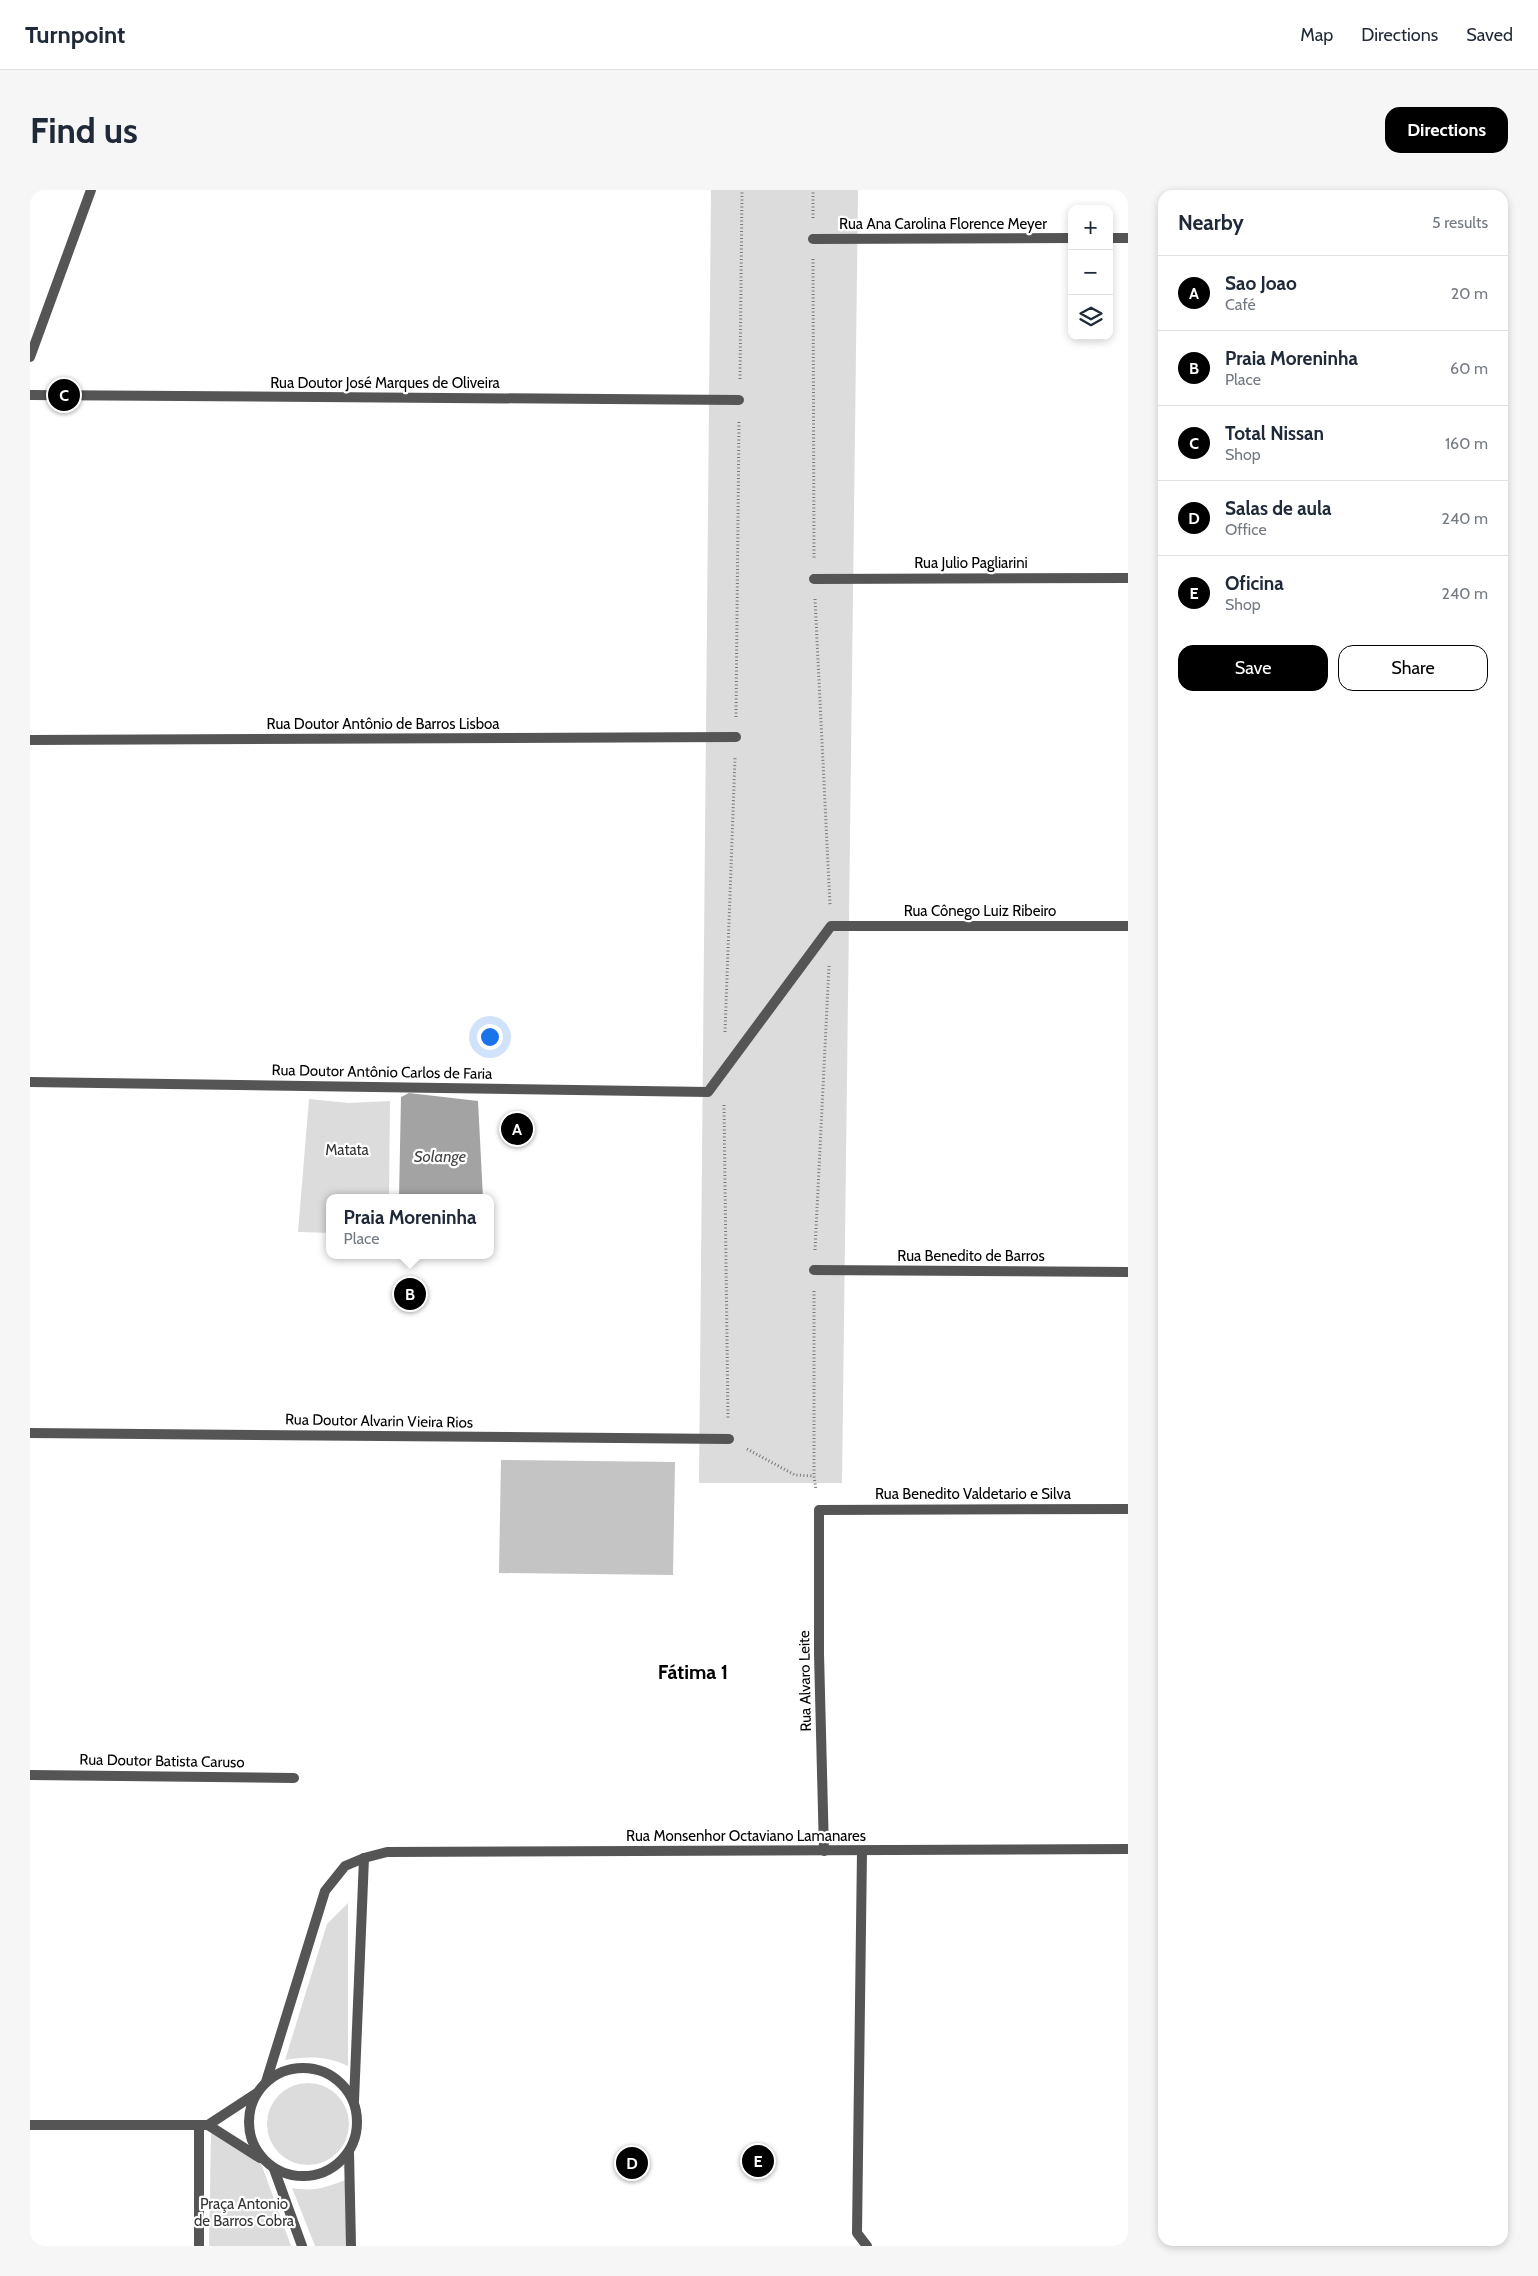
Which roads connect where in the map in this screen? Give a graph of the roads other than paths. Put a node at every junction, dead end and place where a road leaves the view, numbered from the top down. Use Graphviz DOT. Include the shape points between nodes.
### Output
graph roads {
  1 [pos="91,190"];
  2 [pos="1068,238"];
  3 [pos="1113,238"];
  4 [pos="1128,238"];
  5 [pos="813,240"];
  6 [pos="30,357"];
  7 [pos="30,395"];
  8 [pos="740,400"];
  9 [pos="1128,578"];
  10 [pos="814,579"];
  11 [pos="736,737"];
  12 [pos="30,740"];
  13 [pos="1128,926"];
  14 [pos="724,1071"];
  15 [pos="30,1082"];
  16 [pos="814,1270"];
  17 [pos="1128,1272"];
  18 [pos="30,1433"];
  19 [pos="729,1439"];
  20 [pos="1128,1508"];
  21 [pos="819,1510"];
  22 [pos="30,1775"];
  23 [pos="294,1778"];
  24 [pos="1128,1849"];
  25 [pos="824,1851"];
  26 [pos="862,1851"];
  27 [pos="364,1858"];
  28 [pos="266,2082"];
  29 [pos="258,2092"];
  30 [pos="354,2102"];
  31 [pos="30,2125"];
  32 [pos="204,2125"];
  33 [pos="349,2152"];
  34 [pos="265,2162"];
  35 [pos="274,2169"];
  36 [pos="199,2246"];
  37 [pos="302,2246"];
  38 [pos="351,2246"];
  39 [pos="868,2246"];
  1 -- 6 [label="street"];
  2 -- 5 [label="street, Rua Ana Carolina Florence Meyer"];
  3 -- 4 [label="street"];
  7 -- 8 [label="street, Rua Doutor José Marques de Oliveira"];
  9 -- 10 [label="street, Rua Julio Pagliarini"];
  11 -- 12 [label="street, Rua Doutor Antônio de Barros Lisboa"];
  13 -- 14 [label="street, Rua Cônego Luiz Ribeiro" via="832,926"];
  14 -- 15 [label="street, Rua Doutor Antônio Carlos de Faria" via="708,1092"];
  16 -- 17 [label="street, Rua Benedito de Barros"];
  18 -- 19 [label="street, Rua Doutor Alvarin Vieira Rios"];
  20 -- 21 [label="street, Rua Benedito Valdetario e Silva"];
  21 -- 25 [label="street, Rua Alvaro Leite"];
  22 -- 23 [label="street, Rua Doutor Batista Caruso"];
  24 -- 26 [label="street, Rua Monsenhor Octaviano Lamanares"];
  25 -- 26 [label="street, Rua Monsenhor Octaviano Lamanares"];
  25 -- 27 [label="street, Rua Monsenhor Octaviano Lamanares" via="387,1852"];
  26 -- 39 [label="street" via="857,2233"];
  27 -- 28 [label="street, Rua Monsenhor Octaviano Lamanares" via="345,1866 325,1891"];
  27 -- 30 [label="street"];
  28 -- 29 [label="street"];
  28 -- 30 [label="street" via="285,2071 305,2068 325,2072 342,2084"];
  29 -- 32 [label="street" via="234,2110"];
  29 -- 34 [label="street" via="250,2124 252,2141"];
  30 -- 33 [label="street" via="358,2127"];
  31 -- 32 [label="street"];
  32 -- 34 [label="street" via="236,2141"];
  32 -- 36 [label="street"];
  33 -- 35 [label="street" via="328,2171 301,2177"];
  33 -- 38 [label="street"];
  34 -- 35 [label="street"];
  35 -- 37 [label="street"];
}
